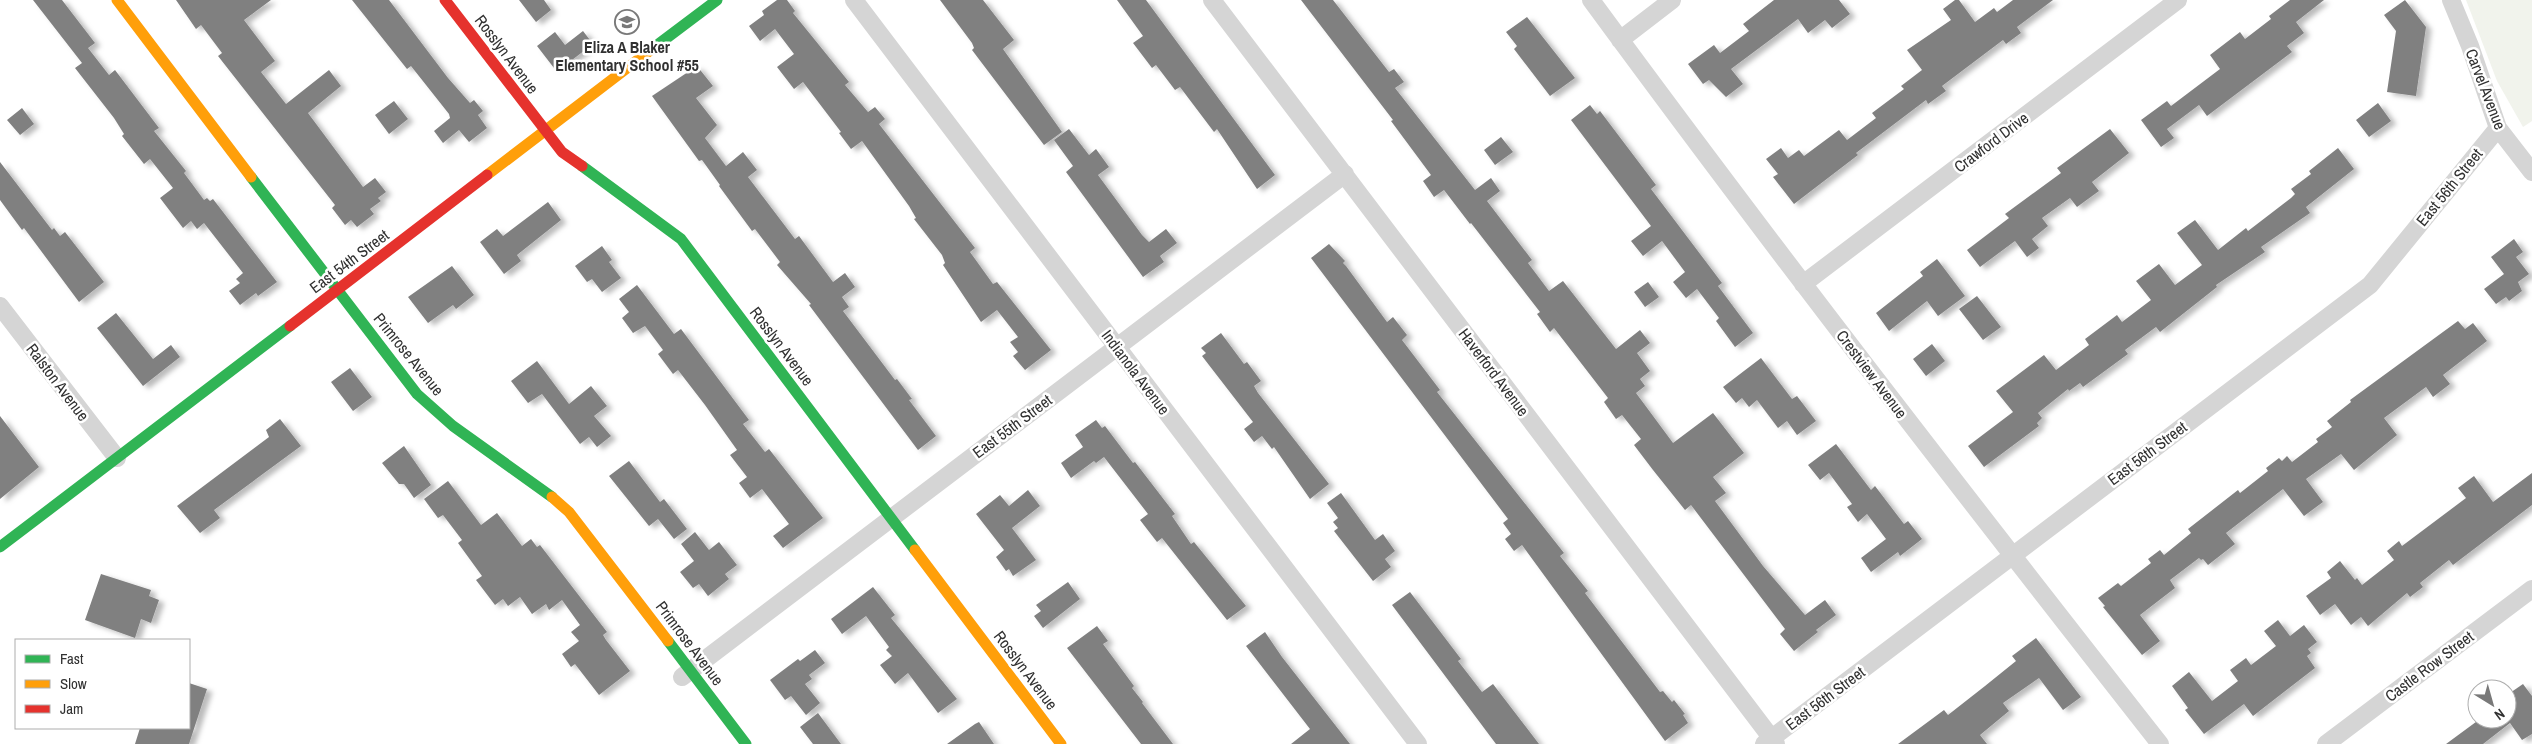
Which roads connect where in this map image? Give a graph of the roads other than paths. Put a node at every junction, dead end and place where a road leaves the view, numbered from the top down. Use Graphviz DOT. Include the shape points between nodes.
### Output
graph roads {
  1 [pos="117,0"];
  2 [pos="445,0"];
  3 [pos="717,0"];
  4 [pos="854,0"];
  5 [pos="1212,0"];
  6 [pos="1591,0"];
  7 [pos="1672,0"];
  8 [pos="2178,0"];
  9 [pos="2451,0"];
  10 [pos="1620,40"];
  11 [pos="2498,128"];
  12 [pos="545,131"];
  13 [pos="2532,172"];
  14 [pos="1345,174"];
  15 [pos="1803,284"];
  16 [pos="337,290"];
  17 [pos="0,306"];
  18 [pos="1117,347"];
  19 [pos="117,458"];
  20 [pos="890,518"];
  21 [pos="0,547"];
  22 [pos="2012,555"];
  23 [pos="2532,589"];
  24 [pos="685,674"];
  25 [pos="1770,742"];
  26 [pos="746,744"];
  27 [pos="1061,744"];
  28 [pos="1418,744"];
  29 [pos="2160,744"];
  30 [pos="2326,744"];
  1 -- 16 [label="street, Primrose Avenue"];
  2 -- 12 [label="street, Rosslyn Avenue"];
  3 -- 12 [label="street, East 54th Street"];
  4 -- 18 [label="street, Indianola Avenue"];
  5 -- 14 [label="street, Haverford Avenue"];
  6 -- 10 [label="street, Crestview Avenue"];
  7 -- 10 [label="street"];
  8 -- 15 [label="street, Crawford Drive"];
  9 -- 11 [label="street, Carvel Avenue"];
  10 -- 15 [label="street, Crestview Avenue"];
  11 -- 13 [label="street, Carvel Avenue"];
  11 -- 22 [label="street, East 56th Street" via="2370,285"];
  12 -- 16 [label="street, East 54th Street"];
  12 -- 20 [label="street, Rosslyn Avenue" via="562,152 681,239"];
  14 -- 18 [label="street, East 55th Street"];
  14 -- 25 [label="street, Haverford Avenue"];
  15 -- 22 [label="street, Crestview Avenue"];
  16 -- 19 [label="street, East 54th Street"];
  16 -- 24 [label="street, Primrose Avenue" via="424,401 548,493 568,512"];
  17 -- 19 [label="street, Ralston Avenue"];
  18 -- 20 [label="street, East 55th Street"];
  18 -- 28 [label="street, Indianola Avenue"];
  19 -- 21 [label="street, East 54th Street"];
  20 -- 24 [label="street, East 55th Street"];
  20 -- 27 [label="street, Rosslyn Avenue"];
  22 -- 25 [label="street, East 56th Street"];
  22 -- 29 [label="street, Crestview Avenue"];
  23 -- 30 [label="street, Castle Row Street"];
  24 -- 26 [label="street, Primrose Avenue"];
}
